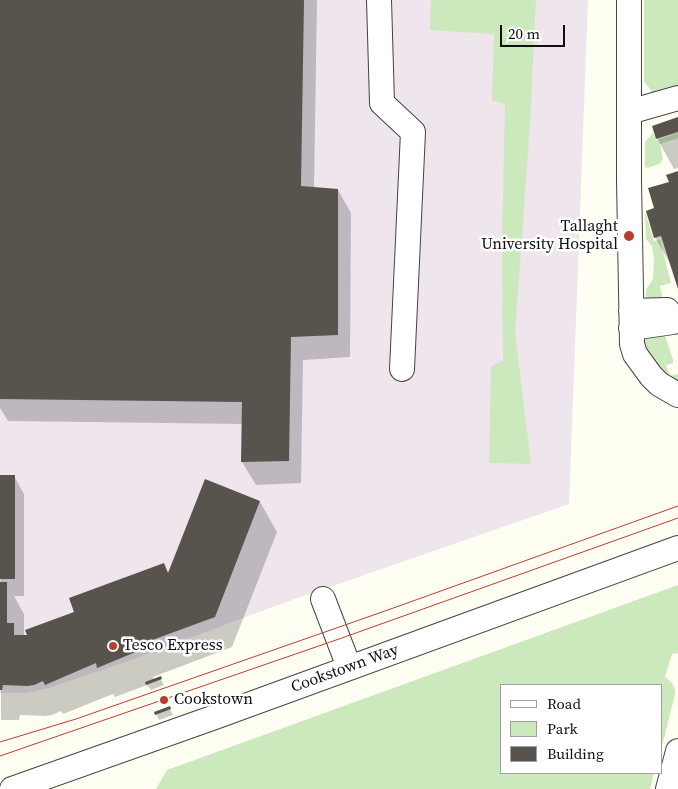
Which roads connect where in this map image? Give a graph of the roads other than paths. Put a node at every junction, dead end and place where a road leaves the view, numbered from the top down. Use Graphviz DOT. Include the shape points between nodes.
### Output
graph roads {
  1 [pos="380,0"];
  2 [pos="629,0"];
  3 [pos="678,98"];
  4 [pos="629,112"];
  5 [pos="402,369"];
  6 [pos="678,395"];
  7 [pos="678,548"];
  8 [pos="323,599"];
  9 [pos="350,667"];
  10 [pos="678,751"];
  11 [pos="12,789"];
  12 [pos="668,789"];
  1 -- 5 [label="street" via="382,103 413,132"];
  2 -- 4 [label="street"];
  3 -- 4 [label="street"];
  4 -- 6 [label="street" via="632,344 635,354 655,380"];
  7 -- 9 [label="street, Cookstown Way"];
  8 -- 9 [label="street"];
  9 -- 11 [label="street, Cookstown Way"];
  10 -- 12 [label="street"];
}
